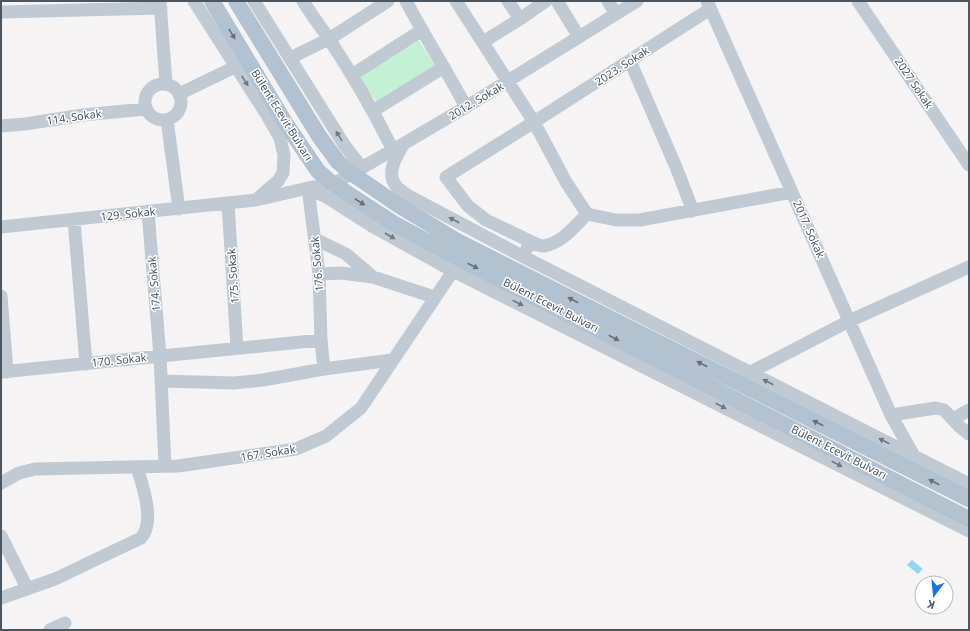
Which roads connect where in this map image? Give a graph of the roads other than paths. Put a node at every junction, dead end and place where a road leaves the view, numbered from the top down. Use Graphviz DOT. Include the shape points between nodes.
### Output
graph roads {
  1 [pos="194,1"];
  2 [pos="212,1"];
  3 [pos="236,1"];
  4 [pos="254,1"];
  5 [pos="388,1"];
  6 [pos="406,1"];
  7 [pos="456,1"];
  8 [pos="508,1"];
  9 [pos="546,1"];
  10 [pos="557,1"];
  11 [pos="608,1"];
  12 [pos="636,1"];
  13 [pos="858,1"];
  14 [pos="306,2"];
  15 [pos="160,5"];
  16 [pos="708,5"];
  17 [pos="1,12"];
  18 [pos="616,14"];
  19 [pos="520,19"];
  20 [pos="422,30"];
  21 [pos="579,37"];
  22 [pos="329,39"];
  23 [pos="483,42"];
  24 [pos="290,58"];
  25 [pos="630,61"];
  26 [pos="242,63"];
  27 [pos="444,67"];
  28 [pos="352,75"];
  29 [pos="507,82"];
  30 [pos="166,84"];
  31 [pos="179,94"];
  32 [pos="466,107"];
  33 [pos="146,109"];
  34 [pos="373,111"];
  35 [pos="167,120"];
  36 [pos="534,122"];
  37 [pos="1,126"];
  38 [pos="281,127"];
  39 [pos="398,147"];
  40 [pos="965,154"];
  41 [pos="969,165"];
  42 [pos="356,171"];
  43 [pos="333,184"];
  44 [pos="308,188"];
  45 [pos="792,192"];
  46 [pos="256,200"];
  47 [pos="228,203"];
  48 [pos="179,208"];
  49 [pos="693,211"];
  50 [pos="148,212"];
  51 [pos="587,214"];
  52 [pos="74,220"];
  53 [pos="1,227"];
  54 [pos="314,239"];
  55 [pos="532,242"];
  56 [pos="520,255"];
  57 [pos="969,267"];
  58 [pos="453,271"];
  59 [pos="319,274"];
  60 [pos="373,277"];
  61 [pos="1,296"];
  62 [pos="434,297"];
  63 [pos="850,321"];
  64 [pos="321,340"];
  65 [pos="237,348"];
  66 [pos="160,356"];
  67 [pos="392,360"];
  68 [pos="86,364"];
  69 [pos="324,369"];
  70 [pos="4,372"];
  71 [pos="749,372"];
  72 [pos="162,381"];
  73 [pos="969,410"];
  74 [pos="891,415"];
  75 [pos="953,419"];
  76 [pos="969,434"];
  77 [pos="914,456"];
  78 [pos="165,466"];
  79 [pos="137,467"];
  80 [pos="1,483"];
  81 [pos="969,484"];
  82 [pos="969,499"];
  83 [pos="969,519"];
  84 [pos="969,531"];
  85 [pos="1,536"];
  86 [pos="27,588"];
  87 [pos="1,598"];
  88 [pos="65,623"];
  89 [pos="50,630"];
  1 -- 26 [label="street"];
  2 -- 26 [label="main road, Bülent Ecevit Bulvarı, one-way"];
  3 -- 42 [label="main road, Bülent Ecevit Bulvarı" via="338,162"];
  4 -- 24 [label="street"];
  5 -- 22 [label="street"];
  6 -- 20 [label="street"];
  7 -- 23 [label="street"];
  8 -- 19 [label="street"];
  9 -- 19 [label="street"];
  10 -- 21 [label="street"];
  11 -- 18 [label="street"];
  12 -- 18 [label="street, 2012. Sokak"];
  13 -- 40 [label="street, 2027 Sokak"];
  14 -- 22 [label="street"];
  15 -- 17 [label="street"];
  15 -- 30 [label="street"];
  16 -- 25 [label="street, 2023. Sokak"];
  16 -- 45 [label="street, 2017. Sokak"];
  18 -- 21 [label="street, 2012. Sokak"];
  19 -- 23 [label="street"];
  20 -- 27 [label="street"];
  20 -- 28 [label="street"];
  21 -- 29 [label="street, 2012. Sokak"];
  22 -- 24 [label="street"];
  22 -- 28 [label="street"];
  23 -- 29 [label="street"];
  42 -- 24 [label="street, one-way" via="345,146"];
  25 -- 36 [label="street, 2023. Sokak"];
  25 -- 49 [label="street"];
  26 -- 31 [label="street"];
  26 -- 38 [label="main road, Bülent Ecevit Bulvarı, one-way"];
  27 -- 32 [label="street"];
  27 -- 34 [label="street"];
  28 -- 34 [label="street"];
  29 -- 32 [label="street, 2012. Sokak"];
  29 -- 36 [label="street"];
  30 -- 31 [label="street"];
  30 -- 33 [label="street" via="157,85 148,93"];
  31 -- 35 [label="street" via="180,110"];
  32 -- 39 [label="street, 2012. Sokak"];
  33 -- 35 [label="street" via="155,118"];
  33 -- 37 [label="street, 114. Sokak"];
  34 -- 39 [label="street"];
  35 -- 48 [label="street"];
  36 -- 51 [label="street" via="566,182"];
  36 -- 55 [label="street, 2023. Sokak" via="446,177 468,206 486,220"];
  38 -- 43 [label="main road, Bülent Ecevit Bulvarı" via="318,171"];
  38 -- 46 [label="street" via="283,173 278,181"];
  39 -- 42 [label="street, 2012. Sokak"];
  56 -- 39 [label="street, one-way" via="396,187 391,170"];
  40 -- 41 [label="street, 2027 Sokak"];
  42 -- 43 [label="street, 2012. Sokak"];
  82 -- 42 [label="main road, Bülent Ecevit Bulvarı, one-way" via="459,242 398,205"];
  43 -- 44 [label="street, 2012. Sokak"];
  43 -- 83 [label="main road, Bülent Ecevit Bulvarı, one-way" via="393,223 456,257"];
  44 -- 46 [label="street, 2012. Sokak"];
  44 -- 54 [label="street, 176. Sokak"];
  44 -- 58 [label="street, one-way"];
  45 -- 49 [label="street"];
  45 -- 63 [label="street, 2017. Sokak"];
  46 -- 47 [label="street, 129. Sokak"];
  47 -- 48 [label="street, 129. Sokak"];
  47 -- 65 [label="street, 175. Sokak"];
  48 -- 50 [label="street, 129. Sokak"];
  49 -- 51 [label="street" via="640,220 616,220"];
  50 -- 52 [label="street, 129. Sokak"];
  50 -- 66 [label="street, 174. Sokak"];
  51 -- 55 [label="street" via="557,241 543,246"];
  52 -- 53 [label="street, 129. Sokak"];
  52 -- 68 [label="street"];
  54 -- 59 [label="street, 176. Sokak"];
  54 -- 60 [label="street" via="346,254"];
  55 -- 56 [label="street"];
  56 -- 71 [label="street"];
  57 -- 63 [label="street"];
  58 -- 62 [label="street, 167. Sokak"];
  58 -- 84 [label="street, one-way"];
  59 -- 60 [label="street" via="341,273"];
  59 -- 64 [label="street, 176. Sokak"];
  60 -- 62 [label="street"];
  61 -- 70 [label="street"];
  62 -- 67 [label="street, 167. Sokak"];
  63 -- 71 [label="street"];
  63 -- 74 [label="street, 2017. Sokak"];
  64 -- 65 [label="street, 170. Sokak"];
  64 -- 69 [label="street, 176. Sokak"];
  65 -- 66 [label="street, 170. Sokak"];
  66 -- 68 [label="street, 170. Sokak"];
  66 -- 72 [label="street, 174. Sokak"];
  67 -- 69 [label="street"];
  67 -- 78 [label="street, 167. Sokak" via="361,408 326,436 296,449"];
  68 -- 70 [label="street, 170. Sokak"];
  69 -- 72 [label="street" via="234,383"];
  77 -- 71 [label="street, one-way"];
  72 -- 78 [label="street, 174. Sokak"];
  73 -- 75 [label="street"];
  74 -- 75 [label="street" via="936,408 944,410"];
  74 -- 77 [label="street, 2017. Sokak"];
  75 -- 76 [label="street"];
  77 -- 81 [label="street"];
  78 -- 79 [label="street, 167. Sokak"];
  79 -- 80 [label="street, 167. Sokak" via="35,469 19,473"];
  79 -- 86 [label="street" via="146,500 147,521 145,533 141,538 55,579"];
  85 -- 86 [label="street"];
  86 -- 87 [label="street"];
  88 -- 89 [label="street"];
}
